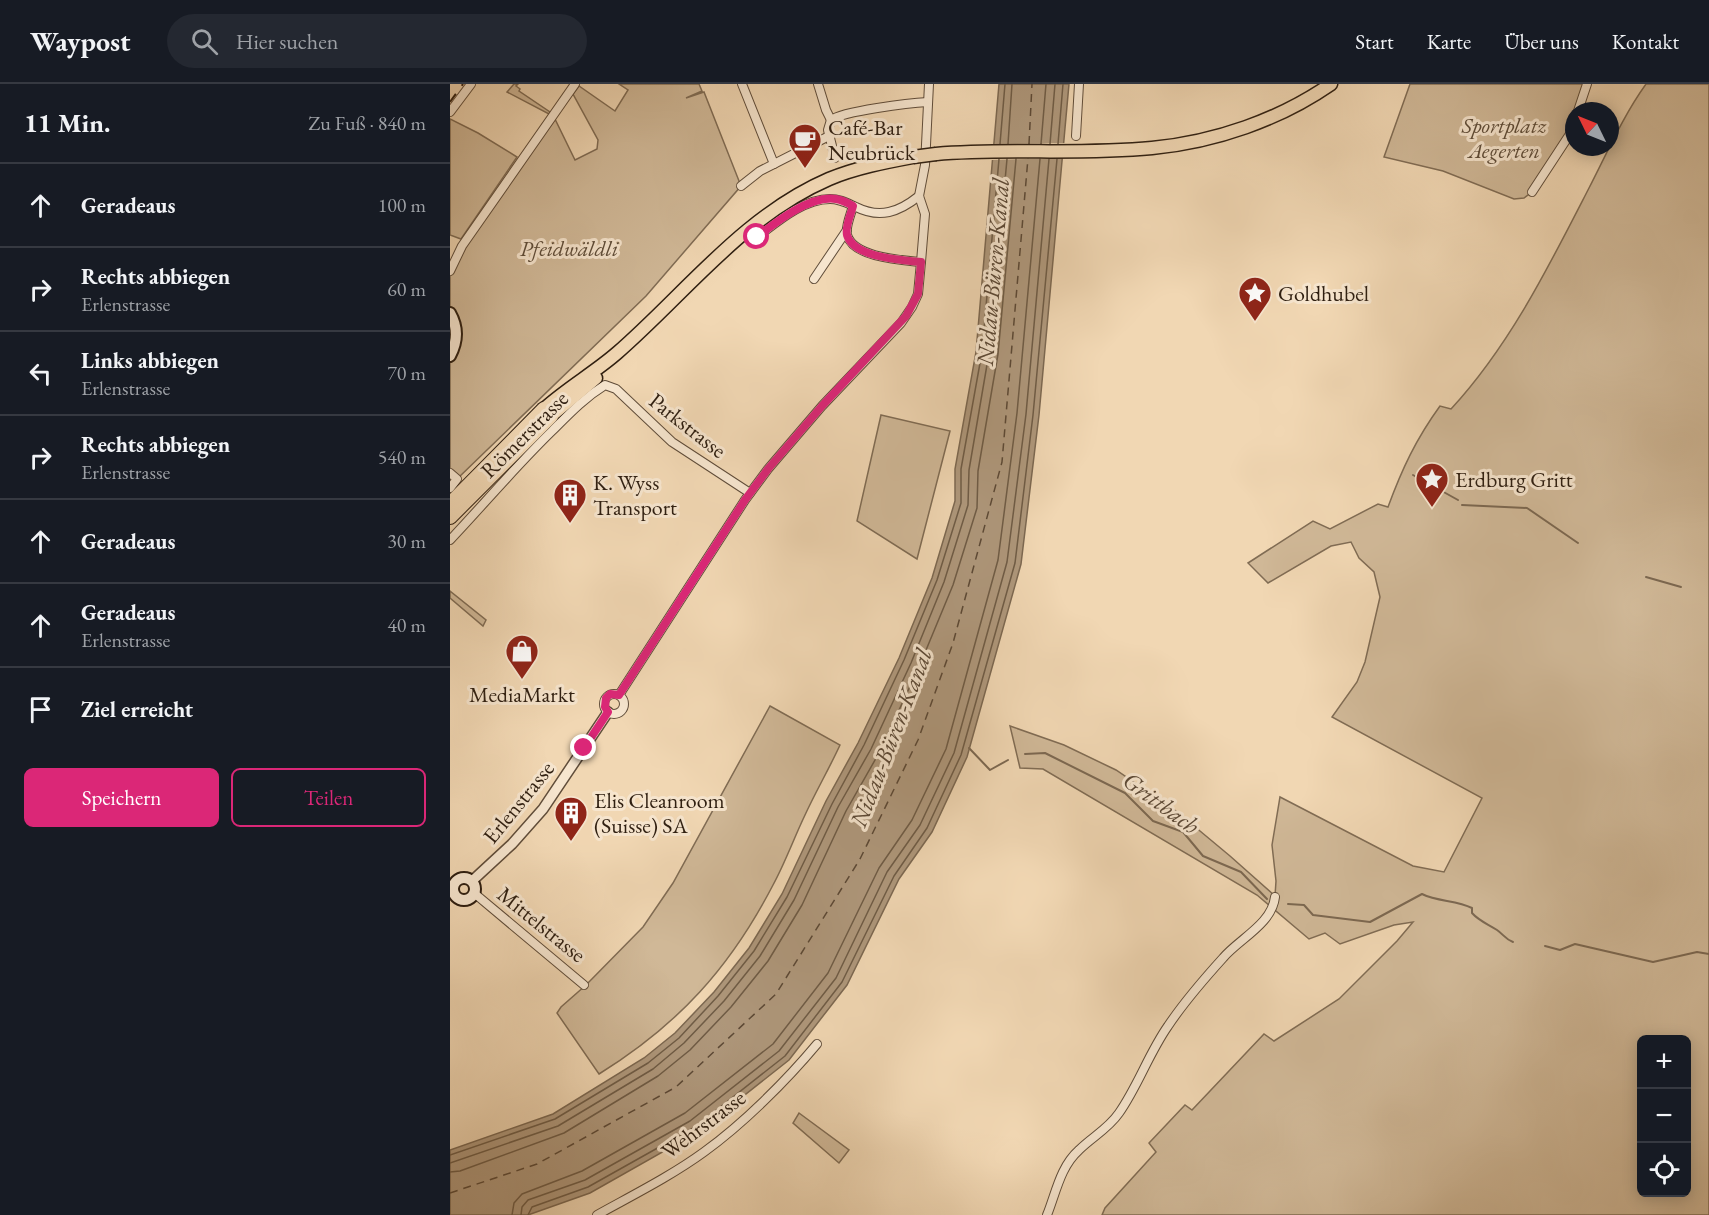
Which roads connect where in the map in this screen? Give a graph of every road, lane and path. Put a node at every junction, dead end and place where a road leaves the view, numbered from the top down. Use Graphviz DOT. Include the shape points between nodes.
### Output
graph roads {
  1 [pos="471,84"];
  2 [pos="575,84"];
  3 [pos="742,84"];
  4 [pos="818,84"];
  5 [pos="929,84"];
  6 [pos="1079,84"];
  7 [pos="1332,84"];
  8 [pos="1587,84"];
  9 [pos="928,102"];
  10 [pos="1581,102"];
  11 [pos="450,112"];
  12 [pos="831,120"];
  13 [pos="829,136"];
  14 [pos="1076,136"];
  15 [pos="1565,142"];
  16 [pos="836,158"];
  17 [pos="774,164"];
  18 [pos="741,186"];
  19 [pos="1532,192"];
  20 [pos="919,196"];
  21 [pos="853,206"];
  22 [pos="847,230"];
  23 [pos="757,237"];
  24 [pos="921,262"];
  25 [pos="450,271"];
  26 [pos="814,279"];
  27 [pos="450,313"];
  28 [pos="450,356"];
  29 [pos="605,386"];
  30 [pos="548,412"];
  31 [pos="450,472"];
  32 [pos="450,488"];
  33 [pos="750,492"];
  34 [pos="471,496"];
  35 [pos="450,504"];
  36 [pos="450,518"];
  37 [pos="450,524"];
  38 [pos="450,540"];
  39 [pos="619,695"];
  40 [pos="608,712"];
  41 [pos="453,876"];
  42 [pos="472,881"];
  43 [pos="474,893"];
  44 [pos="453,898"];
  45 [pos="1274,904"];
  46 [pos="585,985"];
  47 [pos="817,1044"];
  48 [pos="597,1215"];
  49 [pos="1047,1215"];
  1 -- 11 [label="street"];
  2 -- 25 [label="street" via="462,246"];
  3 -- 17 [label="street"];
  4 -- 12 [label="street"];
  5 -- 9 [label="street"];
  6 -- 14 [label="street"];
  7 -- 30 [label="highway, bridge" via="1278,114 1179,145 936,154 831,179 762,219"];
  8 -- 10 [label="street"];
  9 -- 12 [label="street"];
  9 -- 20 [label="street" via="925,165"];
  12 -- 13 [label="street"];
  13 -- 16 [label="street"];
  13 -- 17 [label="street"];
  15 -- 19 [label="street"];
  17 -- 18 [label="street"];
  20 -- 21 [label="street" via="891,213 871,213"];
  20 -- 24 [label="street" via="925,214"];
  21 -- 22 [label="street"];
  21 -- 23 [label="street" via="836,199 821,200 784,217"];
  22 -- 24 [label="street" via="850,240 868,253"];
  22 -- 26 [label="street"];
  24 -- 33 [label="street" via="918,294 906,316 794,436"];
  27 -- 28 [label="main road" via="456,337"];
  29 -- 33 [label="street, Parkstrasse" via="616,389 672,442"];
  29 -- 38 [label="street, Römerstrasse" via="589,395 547,435"];
  30 -- 34 [label="highway"];
  30 -- 35 [label="highway"];
  31 -- 32 [label="street" via="458,479"];
  33 -- 39 [label="street"];
  34 -- 36 [label="highway"];
  34 -- 37 [label="highway"];
  39 -- 40 [label="street" via="606,698"];
  39 -- 40 [label="street" via="624,703 622,709 618,713"];
  40 -- 42 [label="street, Erlenstrasse" via="546,804 512,844"];
  41 -- 42 [label="main road"];
  41 -- 44 [label="main road"];
  42 -- 43 [label="main road"];
  43 -- 44 [label="main road" via="466,900"];
  43 -- 46 [label="street, Mittelstrasse"];
  45 -- 49 [label="street" via="1259,925 1223,957 1168,1026 1110,1125 1069,1161"];
  47 -- 48 [label="street, Wehrstrasse" via="765,1100 704,1152"];
}
